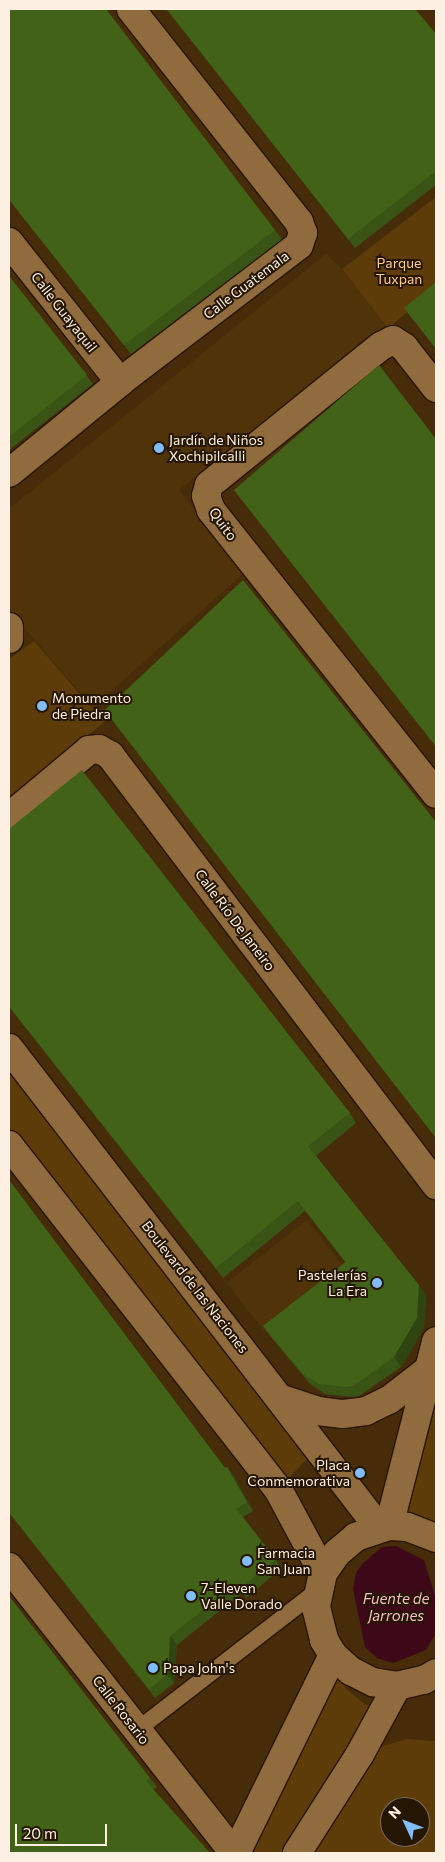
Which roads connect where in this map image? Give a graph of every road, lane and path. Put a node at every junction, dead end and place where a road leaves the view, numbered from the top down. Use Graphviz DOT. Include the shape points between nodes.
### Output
graph roads {
  1 [pos="131,9"];
  2 [pos="9,242"];
  3 [pos="120,382"];
  4 [pos="436,388"];
  5 [pos="9,473"];
  6 [pos="9,627"];
  7 [pos="9,639"];
  8 [pos="436,794"];
  9 [pos="9,817"];
  10 [pos="9,1048"];
  11 [pos="9,1145"];
  12 [pos="436,1185"];
  13 [pos="436,1342"];
  14 [pos="428,1370"];
  15 [pos="282,1399"];
  16 [pos="384,1527"];
  17 [pos="436,1538"];
  18 [pos="9,1567"];
  19 [pos="321,1582"];
  20 [pos="333,1655"];
  21 [pos="432,1682"];
  22 [pos="397,1686"];
  23 [pos="137,1730"];
  24 [pos="235,1853"];
  25 [pos="297,1853"];
  1 -- 3 [label="street, Calle Guatemala" via="299,222 303,233 299,245"];
  2 -- 3 [label="street, Calle Guayaquil"];
  3 -- 5 [label="street, Calle Guatemala"];
  4 -- 8 [label="street, Quito" via="404,347 393,340 381,346 209,485 206,496 211,510"];
  6 -- 7 [label="street"];
  9 -- 12 [label="street, Calle Río De Janeiro" via="89,750 99,749 110,754"];
  10 -- 15 [label="street, Boulevard de las Naciones"];
  11 -- 19 [label="street" via="279,1491"];
  13 -- 14 [label="street"];
  14 -- 15 [label="street" via="389,1400 366,1411 343,1414 318,1411"];
  14 -- 16 [label="street"];
  15 -- 16 [label="street, Boulevard de las Naciones"];
  16 -- 17 [label="street" via="407,1527"];
  16 -- 19 [label="street" via="356,1537 337,1553"];
  18 -- 23 [label="street, Calle Rosario"];
  19 -- 20 [label="street" via="318,1624"];
  19 -- 23 [label="lane"];
  20 -- 22 [label="street" via="366,1679"];
  20 -- 24 [label="street"];
  21 -- 22 [label="street"];
  22 -- 25 [label="street" via="360,1754"];
  23 -- 24 [label="street, Calle Rosario"];
}
